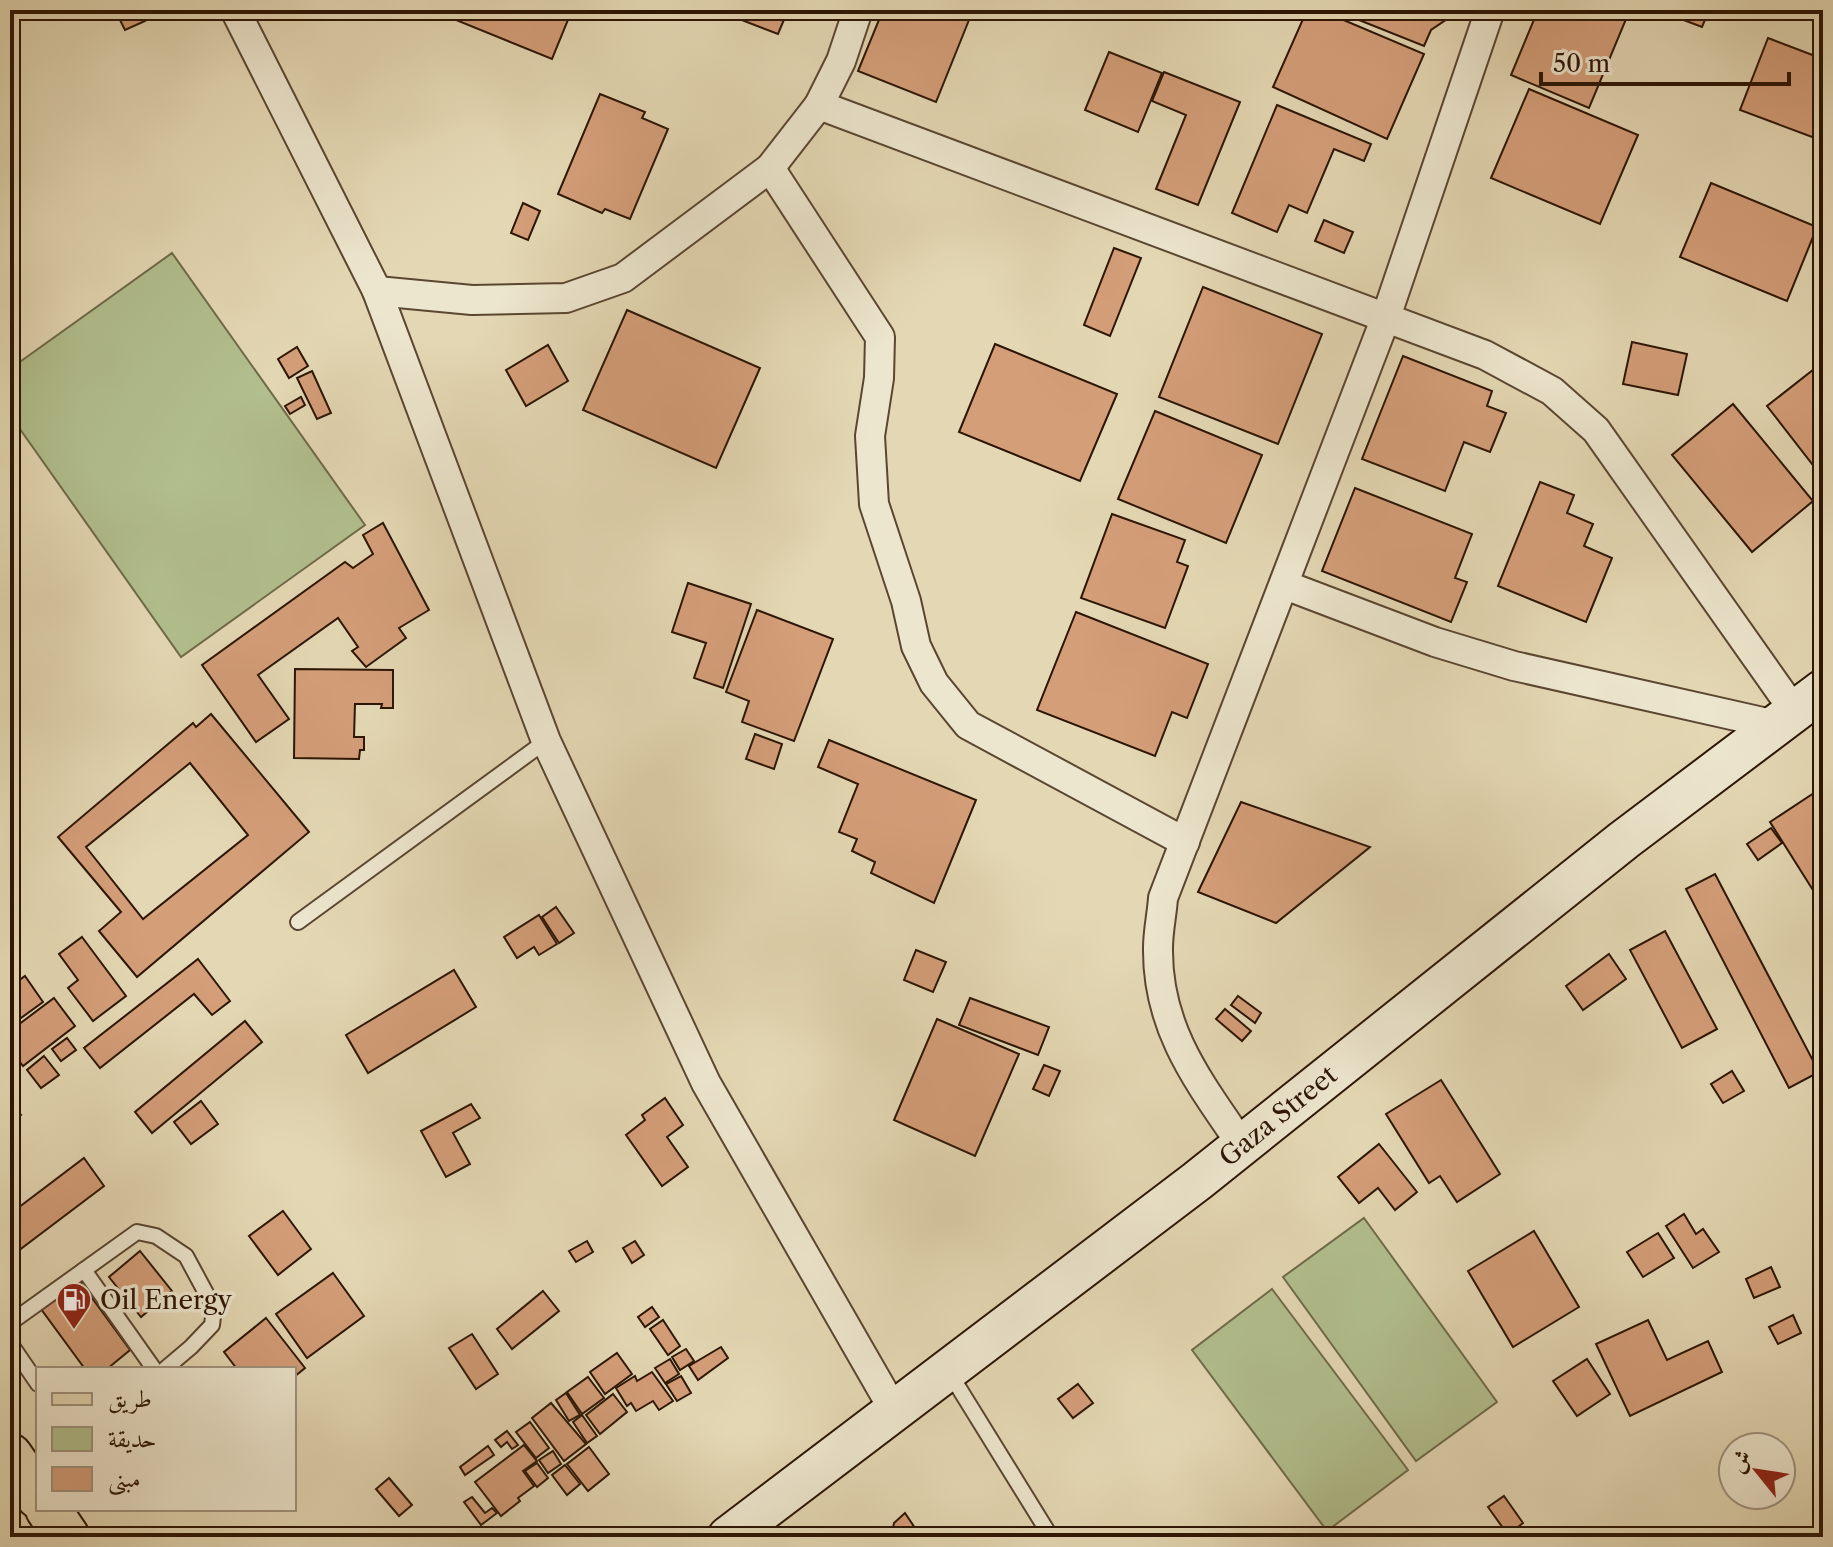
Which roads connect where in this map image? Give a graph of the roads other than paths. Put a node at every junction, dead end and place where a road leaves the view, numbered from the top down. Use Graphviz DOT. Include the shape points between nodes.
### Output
graph roads {
  1 [pos="235,10"];
  2 [pos="858,10"];
  3 [pos="1490,10"];
  4 [pos="819,105"];
  5 [pos="770,168"];
  6 [pos="377,291"];
  7 [pos="1386,317"];
  8 [pos="1285,585"];
  9 [pos="1798,709"];
  10 [pos="546,741"];
  11 [pos="1185,842"];
  12 [pos="298,922"];
  13 [pos="1242,1145"];
  14 [pos="84,1270"];
  15 [pos="10,1323"];
  16 [pos="10,1343"];
  17 [pos="153,1367"];
  18 [pos="167,1367"];
  19 [pos="949,1372"];
  20 [pos="36,1381"];
  21 [pos="895,1412"];
  22 [pos="49,1511"];
  23 [pos="67,1537"];
  24 [pos="728,1537"];
  25 [pos="1051,1537"];
  1 -- 6 [label="street"];
  2 -- 4 [label="street"];
  3 -- 7 [label="street"];
  4 -- 5 [label="street"];
  4 -- 7 [label="street"];
  5 -- 6 [label="street" via="623,278 566,298 472,300"];
  5 -- 11 [label="street" via="880,337 870,436 874,504 916,646 934,683 968,725"];
  6 -- 10 [label="street"];
  7 -- 8 [label="street"];
  7 -- 9 [label="street" via="1485,355 1552,391 1596,430"];
  8 -- 9 [label="street" via="1514,666"];
  8 -- 11 [label="street"];
  9 -- 13 [label="main road, Gaza Street" via="1506,932"];
  10 -- 12 [label="lane"];
  10 -- 21 [label="street" via="706,1083"];
  11 -- 13 [label="street" via="1163,898 1158,948 1163,997 1176,1041"];
  13 -- 19 [label="main road, Gaza Street"];
  14 -- 15 [label="lane"];
  14 -- 17 [label="lane"];
  14 -- 18 [label="lane" via="137,1232 156,1236 186,1256 214,1308 212,1325"];
  16 -- 20 [label="lane"];
  19 -- 21 [label="main road, Gaza Street"];
  19 -- 25 [label="lane"];
  21 -- 24 [label="main road, Gaza Street"];
  22 -- 23 [label="main road"];
}
